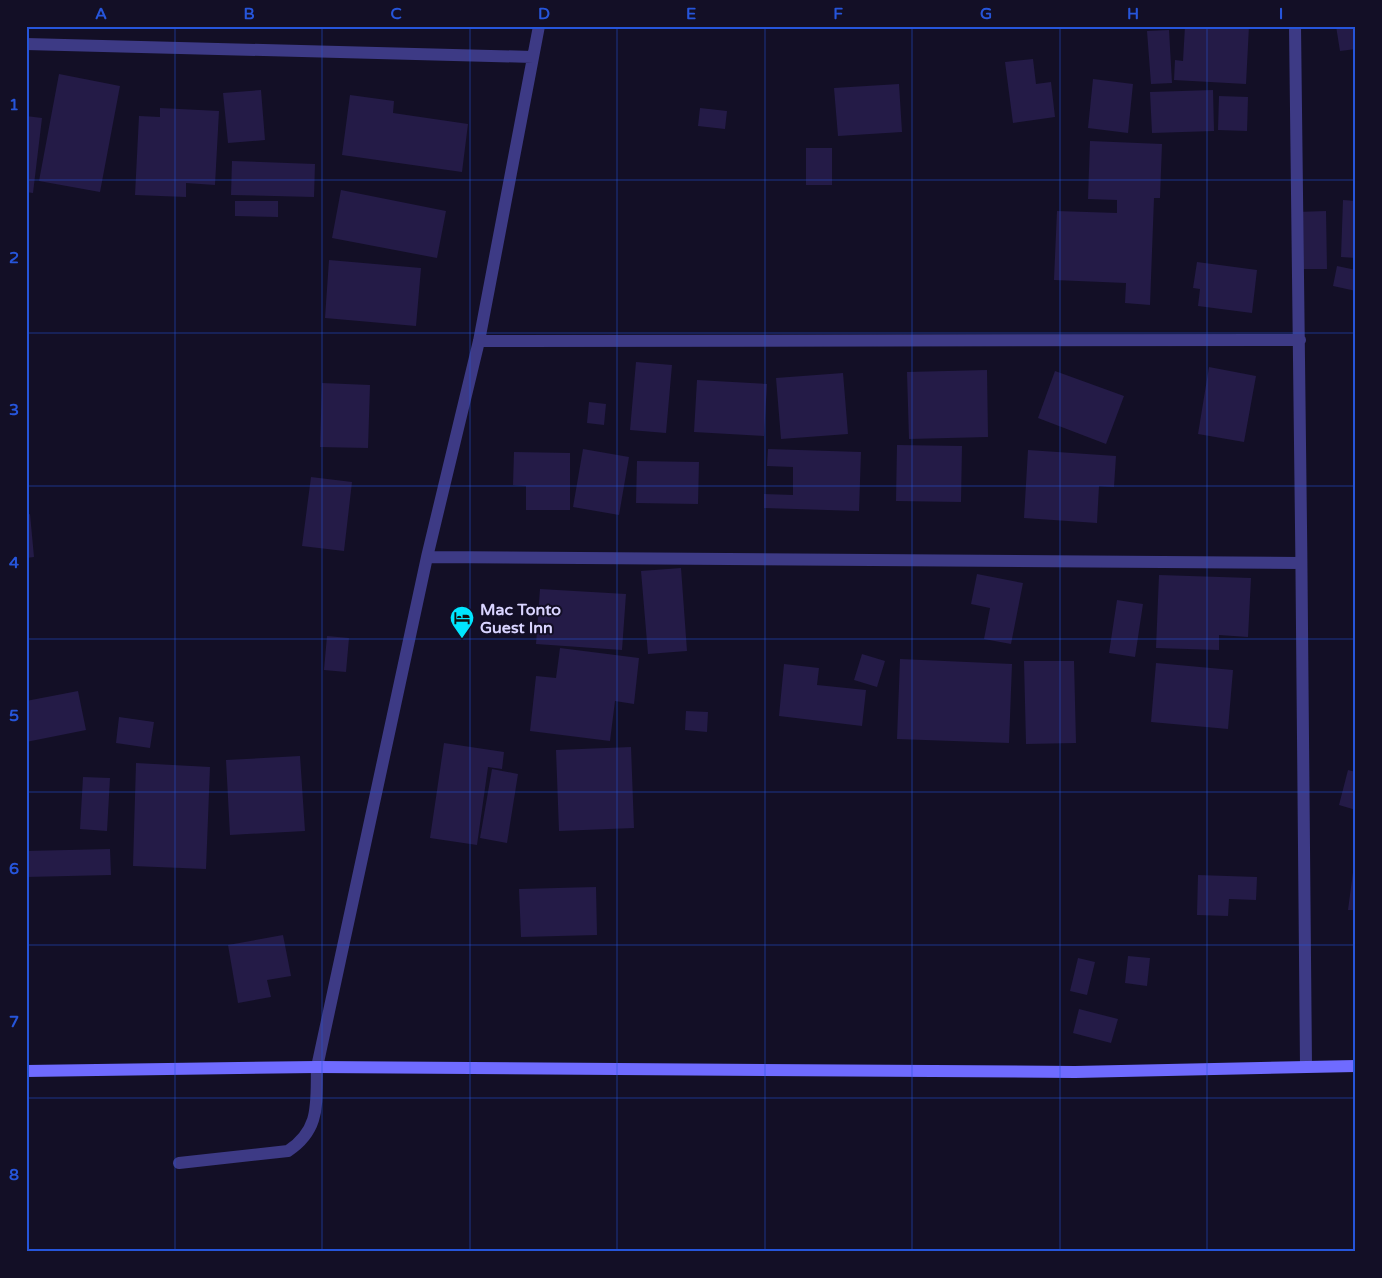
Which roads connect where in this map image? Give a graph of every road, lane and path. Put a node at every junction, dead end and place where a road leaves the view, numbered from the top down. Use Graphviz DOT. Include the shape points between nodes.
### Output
graph roads {
  1 [pos="539,26"];
  2 [pos="1295,26"];
  3 [pos="26,44"];
  4 [pos="533,56"];
  5 [pos="1300,340"];
  6 [pos="479,341"];
  7 [pos="426,557"];
  8 [pos="1300,563"];
  9 [pos="1306,1066"];
  10 [pos="1356,1066"];
  11 [pos="317,1067"];
  12 [pos="26,1071"];
  13 [pos="179,1163"];
  1 -- 4 [label="street"];
  2 -- 5 [label="street"];
  3 -- 4 [label="street"];
  4 -- 6 [label="street"];
  5 -- 6 [label="street"];
  5 -- 8 [label="street"];
  6 -- 7 [label="street"];
  7 -- 8 [label="street"];
  7 -- 11 [label="street"];
  8 -- 9 [label="street"];
  9 -- 10 [label="street"];
  9 -- 11 [label="street" via="1075,1072"];
  11 -- 12 [label="street"];
  11 -- 13 [label="street" via="315,1112 306,1136 288,1151"];
}
